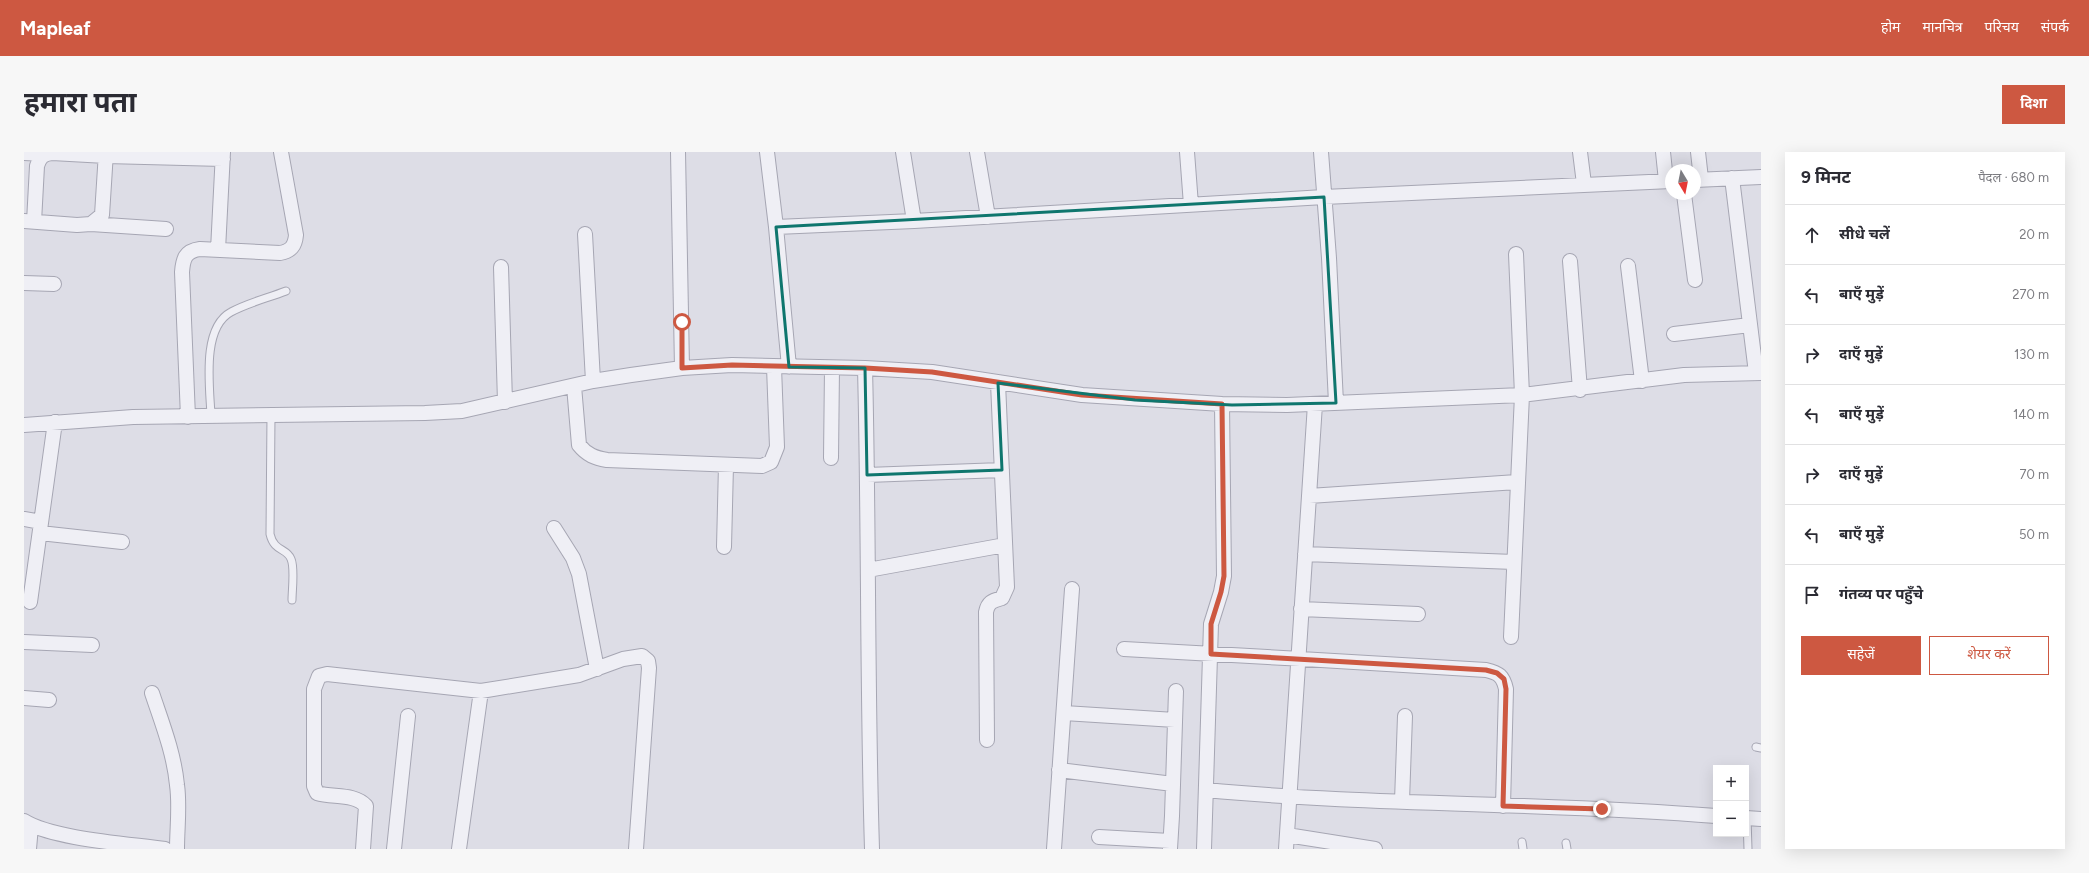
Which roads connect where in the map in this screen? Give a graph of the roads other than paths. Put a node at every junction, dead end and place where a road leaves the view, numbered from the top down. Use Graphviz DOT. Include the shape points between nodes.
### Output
graph roads {
  1 [pos="281,152"];
  2 [pos="678,152"];
  3 [pos="767,152"];
  4 [pos="903,152"];
  5 [pos="978,152"];
  6 [pos="1187,152"];
  7 [pos="1321,152"];
  8 [pos="1580,152"];
  9 [pos="1664,152"];
  10 [pos="1698,152"];
  11 [pos="24,153"];
  12 [pos="44,154"];
  13 [pos="106,154"];
  14 [pos="223,155"];
  15 [pos="1666,164"];
  16 [pos="1698,164"];
  17 [pos="1761,177"];
  18 [pos="1732,178"];
  19 [pos="1701,180"];
  20 [pos="1665,181"];
  21 [pos="1584,184"];
  22 [pos="1324,197"];
  23 [pos="1685,200"];
  24 [pos="1191,206"];
  25 [pos="988,217"];
  26 [pos="29,221"];
  27 [pos="914,221"];
  28 [pos="91,224"];
  29 [pos="776,227"];
  30 [pos="166,229"];
  31 [pos="585,234"];
  32 [pos="218,250"];
  33 [pos="1516,254"];
  34 [pos="1570,261"];
  35 [pos="1628,266"];
  36 [pos="501,267"];
  37 [pos="1696,280"];
  38 [pos="24,283"];
  39 [pos="54,284"];
  40 [pos="286,292"];
  41 [pos="1750,325"];
  42 [pos="1674,334"];
  43 [pos="774,367"];
  44 [pos="789,367"];
  45 [pos="682,368"];
  46 [pos="832,368"];
  47 [pos="865,368"];
  48 [pos="1759,373"];
  49 [pos="593,381"];
  50 [pos="1642,381"];
  51 [pos="998,382"];
  52 [pos="574,386"];
  53 [pos="1580,390"];
  54 [pos="1522,395"];
  55 [pos="504,402"];
  56 [pos="1336,403"];
  57 [pos="1222,404"];
  58 [pos="1315,404"];
  59 [pos="271,415"];
  60 [pos="211,416"];
  61 [pos="188,417"];
  62 [pos="55,422"];
  63 [pos="24,425"];
  64 [pos="831,458"];
  65 [pos="726,465"];
  66 [pos="1002,470"];
  67 [pos="867,475"];
  68 [pos="1517,482"];
  69 [pos="1309,496"];
  70 [pos="24,520"];
  71 [pos="40,528"];
  72 [pos="554,528"];
  73 [pos="122,542"];
  74 [pos="1005,545"];
  75 [pos="724,547"];
  76 [pos="1305,554"];
  77 [pos="1514,562"];
  78 [pos="868,570"];
  79 [pos="1072,589"];
  80 [pos="292,600"];
  81 [pos="30,602"];
  82 [pos="1301,609"];
  83 [pos="1418,614"];
  84 [pos="1511,637"];
  85 [pos="24,642"];
  86 [pos="92,645"];
  87 [pos="1124,649"];
  88 [pos="1211,654"];
  89 [pos="1298,660"];
  90 [pos="597,669"];
  91 [pos="481,691"];
  92 [pos="1176,691"];
  93 [pos="152,693"];
  94 [pos="24,698"];
  95 [pos="49,700"];
  96 [pos="1064,713"];
  97 [pos="408,716"];
  98 [pos="1405,716"];
  99 [pos="1175,720"];
  100 [pos="987,740"];
  101 [pos="1059,770"];
  102 [pos="1173,784"];
  103 [pos="1206,790"];
  104 [pos="1289,798"];
  105 [pos="1402,801"];
  106 [pos="1503,806"];
  107 [pos="1713,816"];
  108 [pos="1751,818"];
  109 [pos="28,824"];
  110 [pos="1287,834"];
  111 [pos="1099,837"];
  112 [pos="90,844"];
  113 [pos="1170,845"];
  114 [pos="29,849"];
  115 [pos="165,849"];
  116 [pos="177,849"];
  117 [pos="363,849"];
  118 [pos="394,849"];
  119 [pos="459,849"];
  120 [pos="636,849"];
  121 [pos="872,849"];
  122 [pos="1054,849"];
  123 [pos="1204,849"];
  124 [pos="1286,849"];
  125 [pos="1375,849"];
  126 [pos="1748,849"];
  1 -- 32 [label="street" via="296,235 292,248 280,253"];
  2 -- 45 [label="street"];
  3 -- 29 [label="street"];
  4 -- 27 [label="street"];
  5 -- 25 [label="street"];
  6 -- 24 [label="street"];
  7 -- 22 [label="street"];
  8 -- 21 [label="street"];
  9 -- 15 [label="street"];
  10 -- 16 [label="street"];
  11 -- 12 [label="street"];
  12 -- 13 [label="street"];
  12 -- 26 [label="street" via="37,166"];
  13 -- 14 [label="street"];
  13 -- 28 [label="street" via="102,215"];
  14 -- 32 [label="street"];
  17 -- 18 [label="street"];
  18 -- 19 [label="street"];
  18 -- 41 [label="street"];
  20 -- 21 [label="street"];
  21 -- 22 [label="street"];
  22 -- 24 [label="street"];
  22 -- 56 [label="street" via="1330,258"];
  23 -- 37 [label="street"];
  24 -- 25 [label="street"];
  25 -- 27 [label="street"];
  26 -- 28 [label="street"];
  27 -- 29 [label="street"];
  28 -- 30 [label="street"];
  29 -- 44 [label="street"];
  31 -- 49 [label="street"];
  32 -- 61 [label="street" via="191,250 183,263"];
  33 -- 54 [label="street"];
  34 -- 53 [label="street"];
  35 -- 50 [label="street"];
  36 -- 55 [label="street"];
  38 -- 39 [label="street"];
  40 -- 60 [label="lane" via="230,312 215,328 209,357"];
  41 -- 42 [label="street"];
  41 -- 48 [label="street"];
  43 -- 44 [label="street"];
  43 -- 45 [label="street" via="732,365"];
  43 -- 65 [label="street" via="777,447 774,457 771,462 762,466"];
  44 -- 46 [label="street"];
  45 -- 49 [label="street"];
  46 -- 47 [label="street"];
  46 -- 64 [label="street"];
  47 -- 51 [label="street" via="932,372"];
  47 -- 67 [label="street"];
  48 -- 50 [label="street" via="1684,375"];
  49 -- 52 [label="street"];
  50 -- 53 [label="street"];
  51 -- 57 [label="street" via="1082,395"];
  51 -- 66 [label="street"];
  52 -- 55 [label="street"];
  52 -- 65 [label="street" via="579,445 584,452 607,460"];
  53 -- 54 [label="street"];
  54 -- 56 [label="street"];
  54 -- 68 [label="street"];
  55 -- 59 [label="street" via="447,412"];
  56 -- 58 [label="street"];
  57 -- 58 [label="street"];
  57 -- 88 [label="street" via="1224,576 1211,624"];
  58 -- 69 [label="street"];
  59 -- 60 [label="street"];
  59 -- 80 [label="lane" via="270,534 276,548 287,553 291,559"];
  60 -- 61 [label="street"];
  61 -- 62 [label="street" via="133,417"];
  62 -- 63 [label="street"];
  62 -- 71 [label="street"];
  65 -- 75 [label="street"];
  66 -- 67 [label="street"];
  66 -- 74 [label="street"];
  67 -- 78 [label="street"];
  68 -- 69 [label="street"];
  68 -- 77 [label="street"];
  69 -- 76 [label="street"];
  70 -- 71 [label="street"];
  71 -- 73 [label="street"];
  71 -- 81 [label="street"];
  72 -- 90 [label="street" via="574,558 579,574"];
  74 -- 78 [label="street"];
  74 -- 100 [label="street" via="1007,587 1002,598 991,601 986,612"];
  76 -- 77 [label="street"];
  76 -- 82 [label="street"];
  77 -- 84 [label="street"];
  78 -- 121 [label="street"];
  79 -- 96 [label="street"];
  82 -- 83 [label="street"];
  82 -- 89 [label="street"];
  85 -- 86 [label="street"];
  87 -- 88 [label="street"];
  88 -- 89 [label="street"];
  88 -- 103 [label="street"];
  89 -- 104 [label="street"];
  89 -- 106 [label="street" via="1486,670 1497,673 1504,679 1506,701"];
  90 -- 91 [label="street"];
  90 -- 120 [label="street" via="634,657 642,656 648,660"];
  91 -- 117 [label="street" via="327,674 319,676 314,689 314,786 317,793 353,798 366,806"];
  91 -- 119 [label="street"];
  92 -- 99 [label="street"];
  93 -- 116 [label="street" via="176,776"];
  94 -- 95 [label="street"];
  96 -- 99 [label="street"];
  96 -- 101 [label="street"];
  97 -- 118 [label="street"];
  98 -- 105 [label="street"];
  99 -- 102 [label="street"];
  101 -- 102 [label="street"];
  101 -- 122 [label="street"];
  102 -- 113 [label="street"];
  103 -- 104 [label="street"];
  103 -- 123 [label="street"];
  104 -- 105 [label="street"];
  104 -- 110 [label="street"];
  105 -- 106 [label="street"];
  106 -- 107 [label="street" via="1618,809"];
  108 -- 126 [label="lane"];
  109 -- 112 [label="street"];
  109 -- 114 [label="street"];
  110 -- 124 [label="street"];
  110 -- 125 [label="street"];
  111 -- 113 [label="street"];
  112 -- 115 [label="street"];
}
